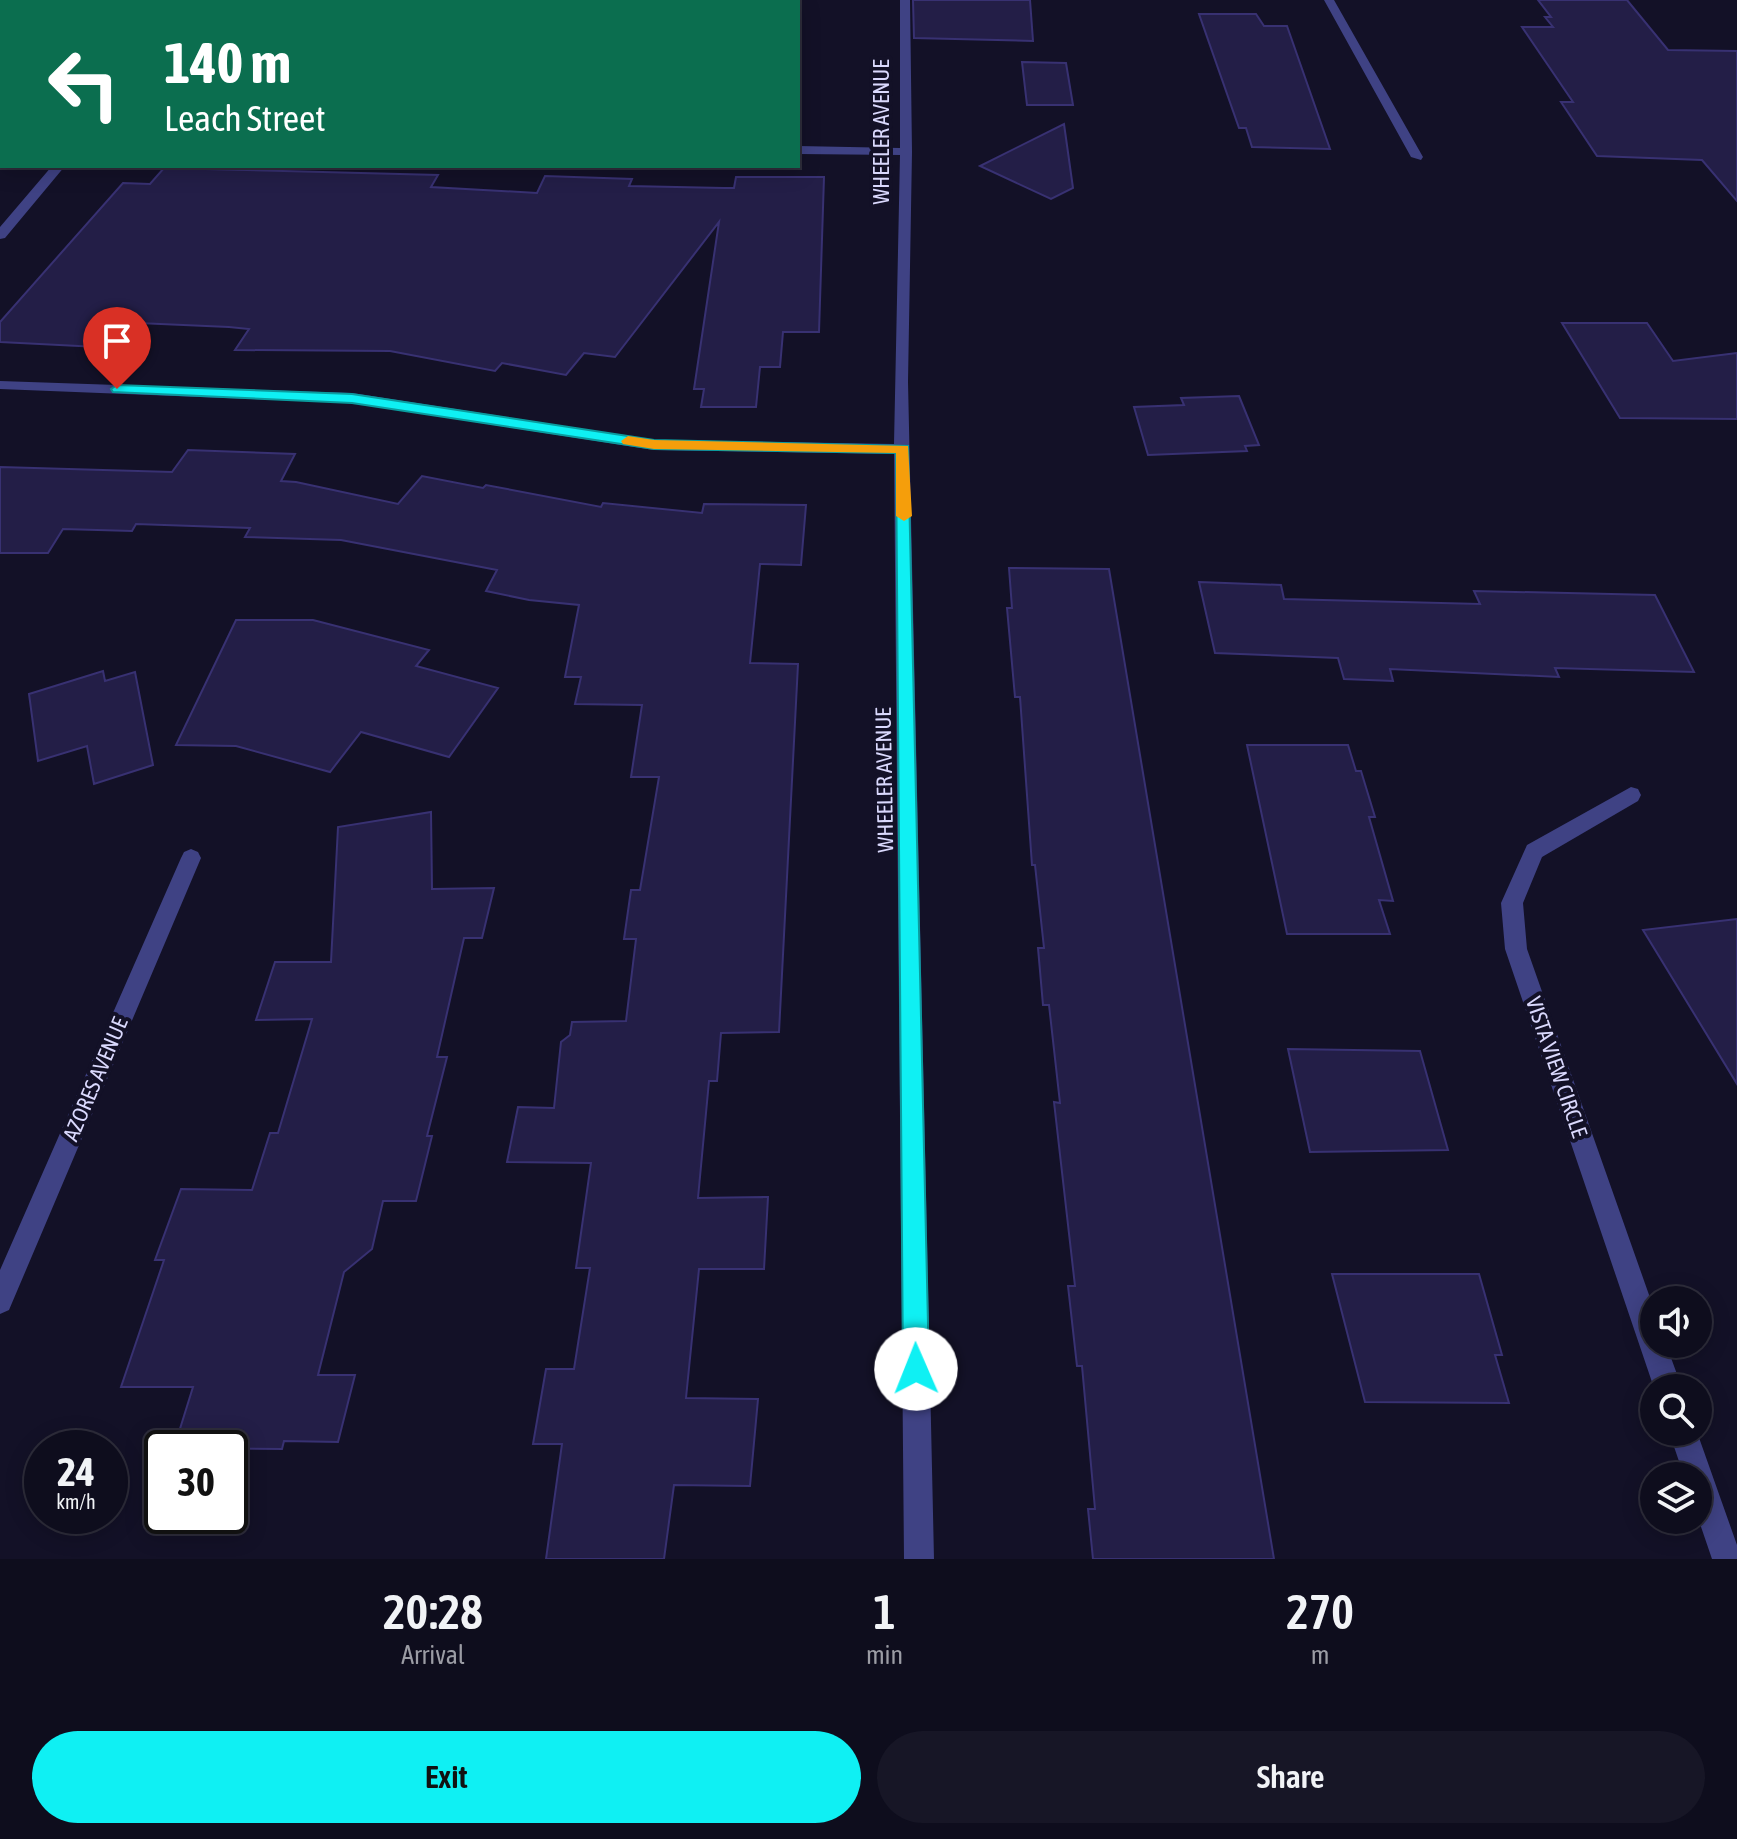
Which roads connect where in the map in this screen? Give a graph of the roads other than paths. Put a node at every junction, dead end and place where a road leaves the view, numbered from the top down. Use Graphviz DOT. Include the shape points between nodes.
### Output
graph roads {
  1 [pos="905,0"];
  2 [pos="1329,0"];
  3 [pos="800,150"];
  4 [pos="906,152"];
  5 [pos="1417,157"];
  6 [pos="57,168"];
  7 [pos="0,235"];
  8 [pos="0,385"];
  9 [pos="903,449"];
  10 [pos="1631,795"];
  11 [pos="191,858"];
  12 [pos="0,1301"];
  13 [pos="1663,1374"];
  14 [pos="1688,1446"];
  15 [pos="919,1559"];
  16 [pos="1727,1559"];
  1 -- 4 [label="street, WHEELER AVENUE"];
  2 -- 5 [label="street"];
  3 -- 4 [label="street"];
  4 -- 9 [label="street, WHEELER AVENUE"];
  6 -- 7 [label="street"];
  8 -- 9 [label="street" via="352,398 654,445"];
  9 -- 15 [label="street, WHEELER AVENUE"];
  10 -- 13 [label="street, VISTA VIEW CIRCLE" via="1534,851 1512,903 1516,949"];
  11 -- 12 [label="street, AZORES AVENUE"];
  14 -- 16 [label="street"];
}
